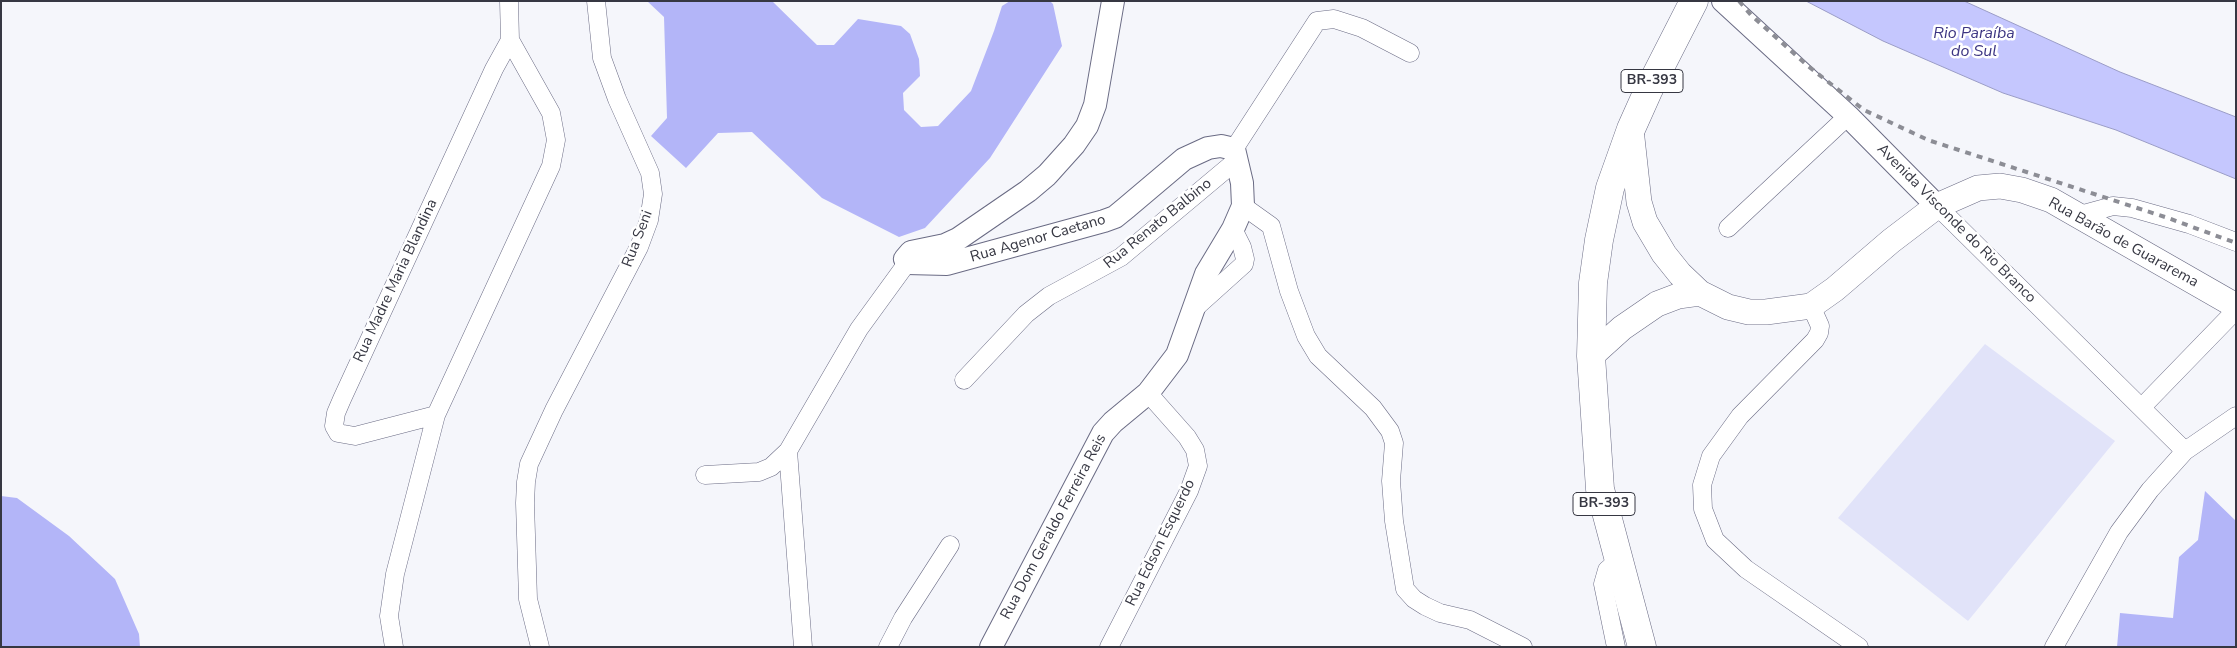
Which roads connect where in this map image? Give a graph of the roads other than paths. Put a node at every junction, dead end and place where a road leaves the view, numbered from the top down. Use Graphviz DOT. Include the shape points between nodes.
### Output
graph roads {
  1 [pos="509,1"];
  2 [pos="596,1"];
  3 [pos="1113,1"];
  4 [pos="1694,1"];
  5 [pos="1723,1"];
  6 [pos="510,40"];
  7 [pos="1410,53"];
  8 [pos="1848,116"];
  9 [pos="1631,129"];
  10 [pos="1235,155"];
  11 [pos="1243,206"];
  12 [pos="1937,206"];
  13 [pos="2080,215"];
  14 [pos="1728,228"];
  15 [pos="2236,242"];
  16 [pos="908,263"];
  17 [pos="1700,293"];
  18 [pos="1811,306"];
  19 [pos="2236,306"];
  20 [pos="2236,310"];
  21 [pos="1591,356"];
  22 [pos="964,380"];
  23 [pos="1148,393"];
  24 [pos="2142,407"];
  25 [pos="436,414"];
  26 [pos="2236,416"];
  27 [pos="2185,450"];
  28 [pos="788,451"];
  29 [pos="706,475"];
  30 [pos="950,545"];
  31 [pos="1619,560"];
  32 [pos="394,647"];
  33 [pos="540,647"];
  34 [pos="803,647"];
  35 [pos="888,647"];
  36 [pos="991,647"];
  37 [pos="1109,647"];
  38 [pos="1523,647"];
  39 [pos="1616,647"];
  40 [pos="1642,647"];
  41 [pos="1859,647"];
  42 [pos="2054,647"];
  1 -- 6 [label="street"];
  2 -- 33 [label="street, Rua Seni" via="602,58 650,173 653,194 649,220 639,247 554,410 533,455 526,482 528,599"];
  3 -- 16 [label="street, Rua Agenor Caetano" via="1095,105 1087,126 1074,144 1047,175 1028,190 958,239 911,252 905,257"];
  4 -- 9 [label="highway, BR-393"];
  5 -- 8 [label="street, Avenida Visconde do Rio Branco"];
  6 -- 25 [label="street" via="551,113 556,140 551,166"];
  6 -- 25 [label="street, Rua Madre Maria Blandina" via="346,390 334,426 338,433 355,436"];
  7 -- 10 [label="street, Rua Renato Balbino" via="1362,28 1334,19 1317,21"];
  8 -- 12 [label="street, Avenida Visconde do Rio Branco"];
  8 -- 14 [label="street"];
  9 -- 17 [label="main road" via="1639,202 1645,222 1664,254"];
  9 -- 21 [label="highway, BR-393" via="1610,188 1599,240 1593,284"];
  10 -- 11 [label="street, Rua Dom Geraldo Ferreira Reis" via="1242,183"];
  10 -- 16 [label="street, Rua Agenor Caetano" via="1221,146 1184,158 1115,217 1104,221 961,261"];
  10 -- 22 [label="street, Rua Renato Balbino" via="1121,257 1048,296 1026,314"];
  11 -- 23 [label="street, Rua Dom Geraldo Ferreira Reis" via="1233,229 1212,261 1177,355"];
  11 -- 38 [label="street" via="1271,226 1289,291 1306,336 1318,356 1373,408 1390,431 1394,443 1391,481 1394,521 1405,589 1425,606 1470,620"];
  12 -- 13 [label="main road, Rua Barão de Guararema" via="1978,188 2000,186 2051,200"];
  12 -- 18 [label="main road"];
  12 -- 24 [label="street, Avenida Visconde do Rio Branco"];
  13 -- 15 [label="street" via="2113,206 2132,208 2189,224"];
  13 -- 19 [label="main road, Rua Barão de Guararema"];
  16 -- 28 [label="street, Rua Agenor Caetano" via="859,329"];
  17 -- 18 [label="main road" via="1728,307 1749,312"];
  17 -- 21 [label="main road" via="1678,296 1644,312"];
  18 -- 41 [label="street" via="1820,326 1819,333 1740,416 1711,456 1702,485 1703,509 1715,540 1746,570"];
  20 -- 24 [label="street"];
  21 -- 31 [label="highway, BR-393" via="1600,489"];
  23 -- 36 [label="street, Rua Dom Geraldo Ferreira Reis" via="1113,422 1096,445"];
  23 -- 37 [label="street, Rua Edson Esquerdo" via="1187,437 1195,450 1198,466 1189,491"];
  24 -- 27 [label="street, Avenida Visconde do Rio Branco"];
  25 -- 32 [label="street" via="395,574 389,616"];
  26 -- 27 [label="street"];
  27 -- 42 [label="street" via="2119,532"];
  28 -- 29 [label="street, Rua Agenor Caetano" via="759,472"];
  28 -- 34 [label="street"];
  30 -- 35 [label="street"];
  31 -- 39 [label="street" via="1607,570 1603,584"];
  31 -- 40 [label="highway, BR-393"];
}
